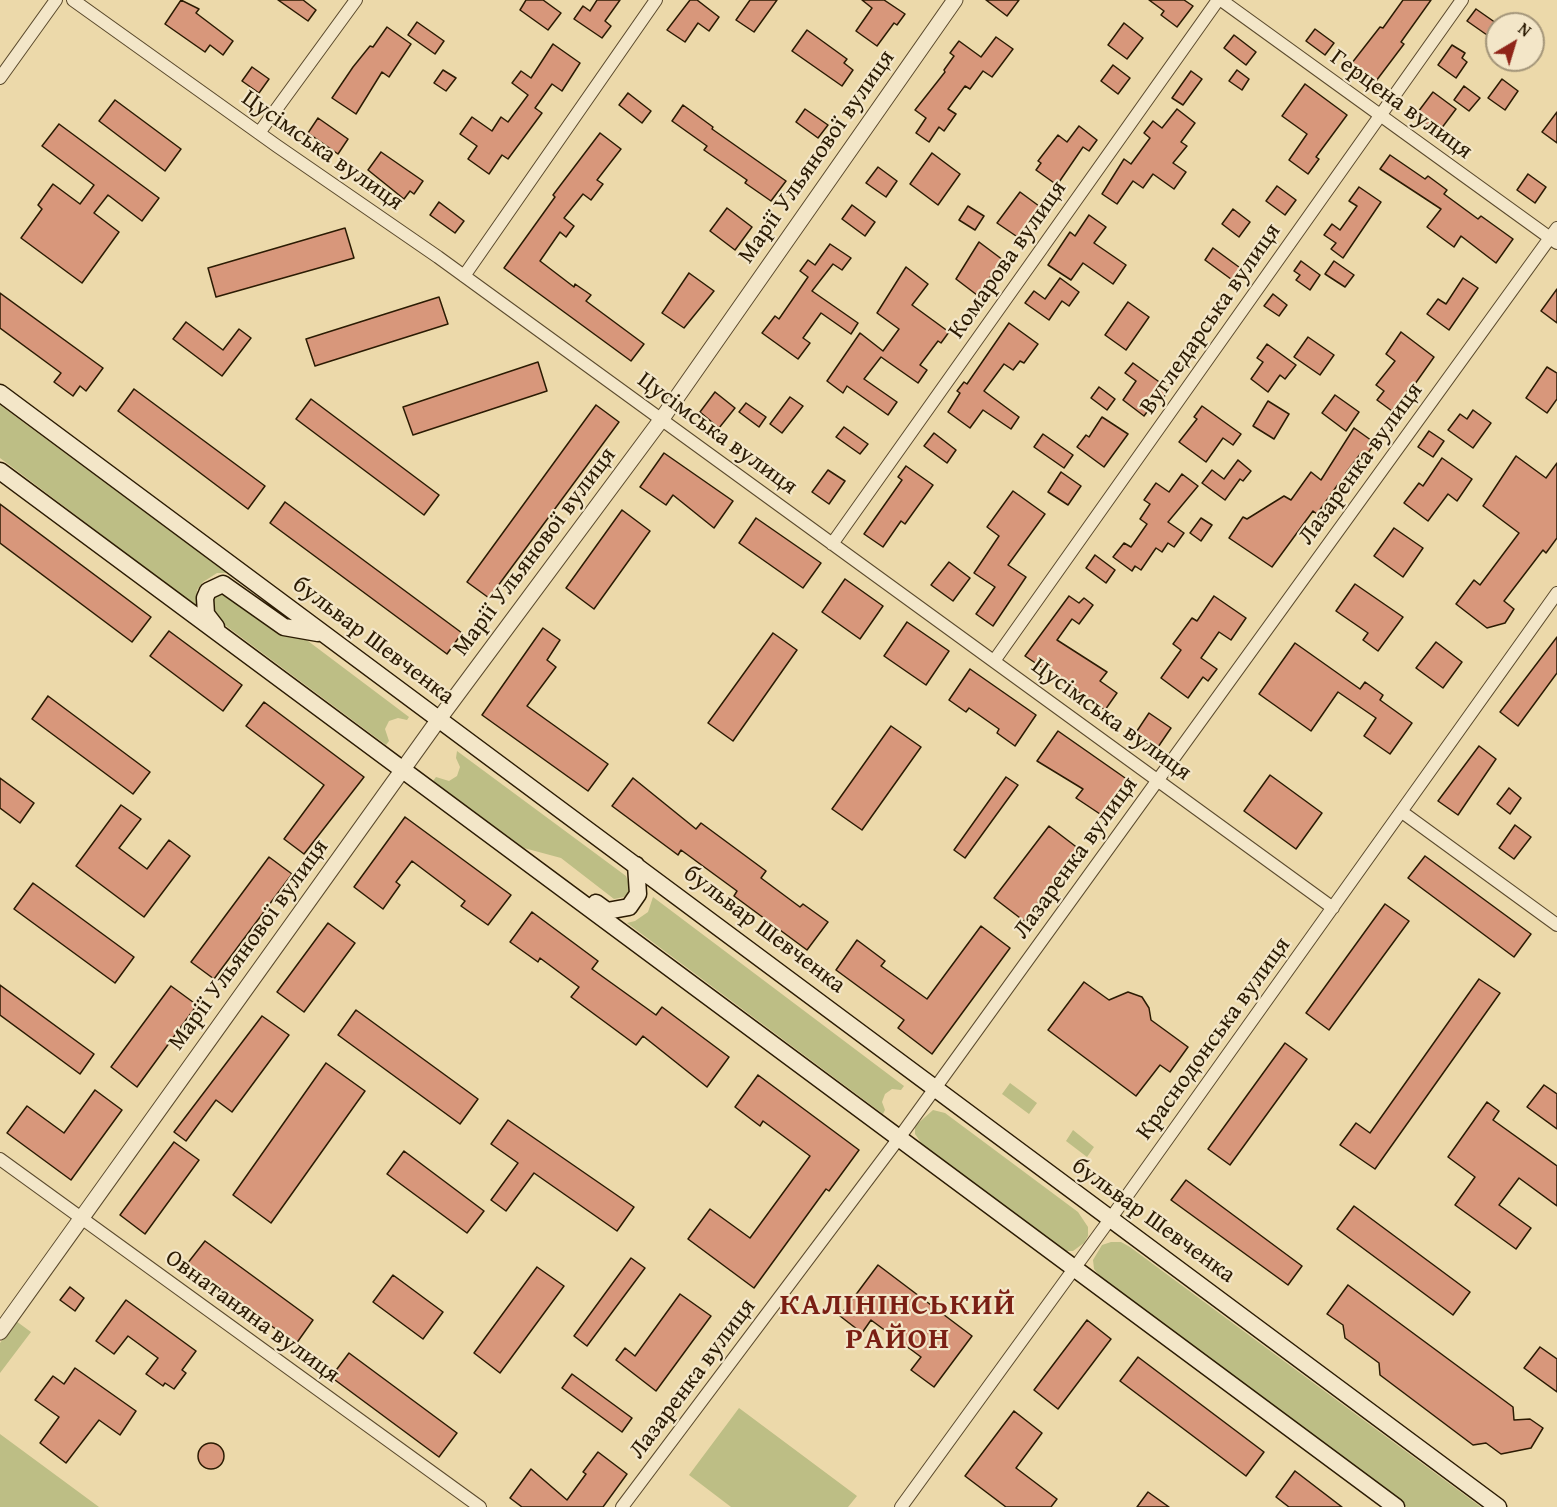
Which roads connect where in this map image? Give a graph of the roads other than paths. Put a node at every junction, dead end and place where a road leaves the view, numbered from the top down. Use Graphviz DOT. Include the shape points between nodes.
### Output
graph roads {
  1 [pos="56,0"];
  2 [pos="73,0"];
  3 [pos="356,0"];
  4 [pos="656,0"];
  5 [pos="955,0"];
  6 [pos="1219,0"];
  7 [pos="1462,0"];
  8 [pos="0,78"];
  9 [pos="1381,116"];
  10 [pos="259,133"];
  11 [pos="1555,236"];
  12 [pos="464,276"];
  13 [pos="0,393"];
  14 [pos="661,420"];
  15 [pos="0,471"];
  16 [pos="832,544"];
  17 [pos="1557,593"];
  18 [pos="221,635"];
  19 [pos="324,635"];
  20 [pos="994,661"];
  21 [pos="439,719"];
  22 [pos="403,769"];
  23 [pos="1158,780"];
  24 [pos="1402,812"];
  25 [pos="636,865"];
  26 [pos="542,872"];
  27 [pos="1334,908"];
  28 [pos="1556,922"];
  29 [pos="935,1088"];
  30 [pos="899,1138"];
  31 [pos="0,1159"];
  32 [pos="81,1219"];
  33 [pos="1110,1219"];
  34 [pos="1074,1269"];
  35 [pos="0,1332"];
  36 [pos="480,1507"];
  37 [pos="622,1507"];
  38 [pos="902,1507"];
  39 [pos="1396,1507"];
  40 [pos="1498,1507"];
  1 -- 8 [label="street"];
  2 -- 10 [label="street, Цусімська вулиця"];
  3 -- 10 [label="street"];
  4 -- 12 [label="street"];
  5 -- 14 [label="street, Марії Ульянової вулиця"];
  6 -- 9 [label="street, Герцена вулиця"];
  6 -- 16 [label="street, Комарова вулиця"];
  7 -- 9 [label="street, Вугледарська вулиця"];
  9 -- 11 [label="street, Герцена вулиця"];
  9 -- 20 [label="street, Вугледарська вулиця"];
  10 -- 12 [label="street, Цусімська вулиця"];
  11 -- 23 [label="street, Лазаренка вулиця"];
  12 -- 14 [label="street, Цусімська вулиця"];
  13 -- 19 [label="main road, бульвар Шевченка"];
  14 -- 16 [label="street, Цусімська вулиця"];
  14 -- 21 [label="street, Марії Ульянової вулиця"];
  15 -- 18 [label="main road"];
  16 -- 20 [label="street, Цусімська вулиця"];
  17 -- 24 [label="street, Краснодонська вулиця"];
  18 -- 19 [label="main road" via="204,607 208,591 223,584 284,627"];
  18 -- 22 [label="main road"];
  19 -- 21 [label="main road, бульвар Шевченка"];
  20 -- 23 [label="street, Цусімська вулиця"];
  21 -- 22 [label="street, Марії Ульянової вулиця"];
  21 -- 25 [label="main road, бульвар Шевченка"];
  22 -- 26 [label="main road"];
  22 -- 32 [label="street, Марії Ульянової вулиця"];
  23 -- 27 [label="street, Цусімська вулиця"];
  23 -- 29 [label="street, Лазаренка вулиця"];
  24 -- 27 [label="street, Краснодонська вулиця"];
  24 -- 28 [label="street"];
  25 -- 26 [label="main road" via="639,886 635,901 614,912 606,911 560,876"];
  25 -- 29 [label="main road, бульвар Шевченка"];
  26 -- 30 [label="main road"];
  27 -- 33 [label="street, Краснодонська вулиця"];
  29 -- 30 [label="street, Лазаренка вулиця"];
  29 -- 33 [label="main road, бульвар Шевченка"];
  30 -- 34 [label="main road"];
  30 -- 37 [label="street, Лазаренка вулиця"];
  31 -- 32 [label="street, Овнатаняна вулиця"];
  32 -- 35 [label="street, Марії Ульянової вулиця"];
  32 -- 36 [label="street, Овнатаняна вулиця"];
  33 -- 34 [label="street, Краснодонська вулиця"];
  33 -- 40 [label="main road, бульвар Шевченка"];
  34 -- 38 [label="street, Краснодонська вулиця"];
  34 -- 39 [label="main road"];
}
